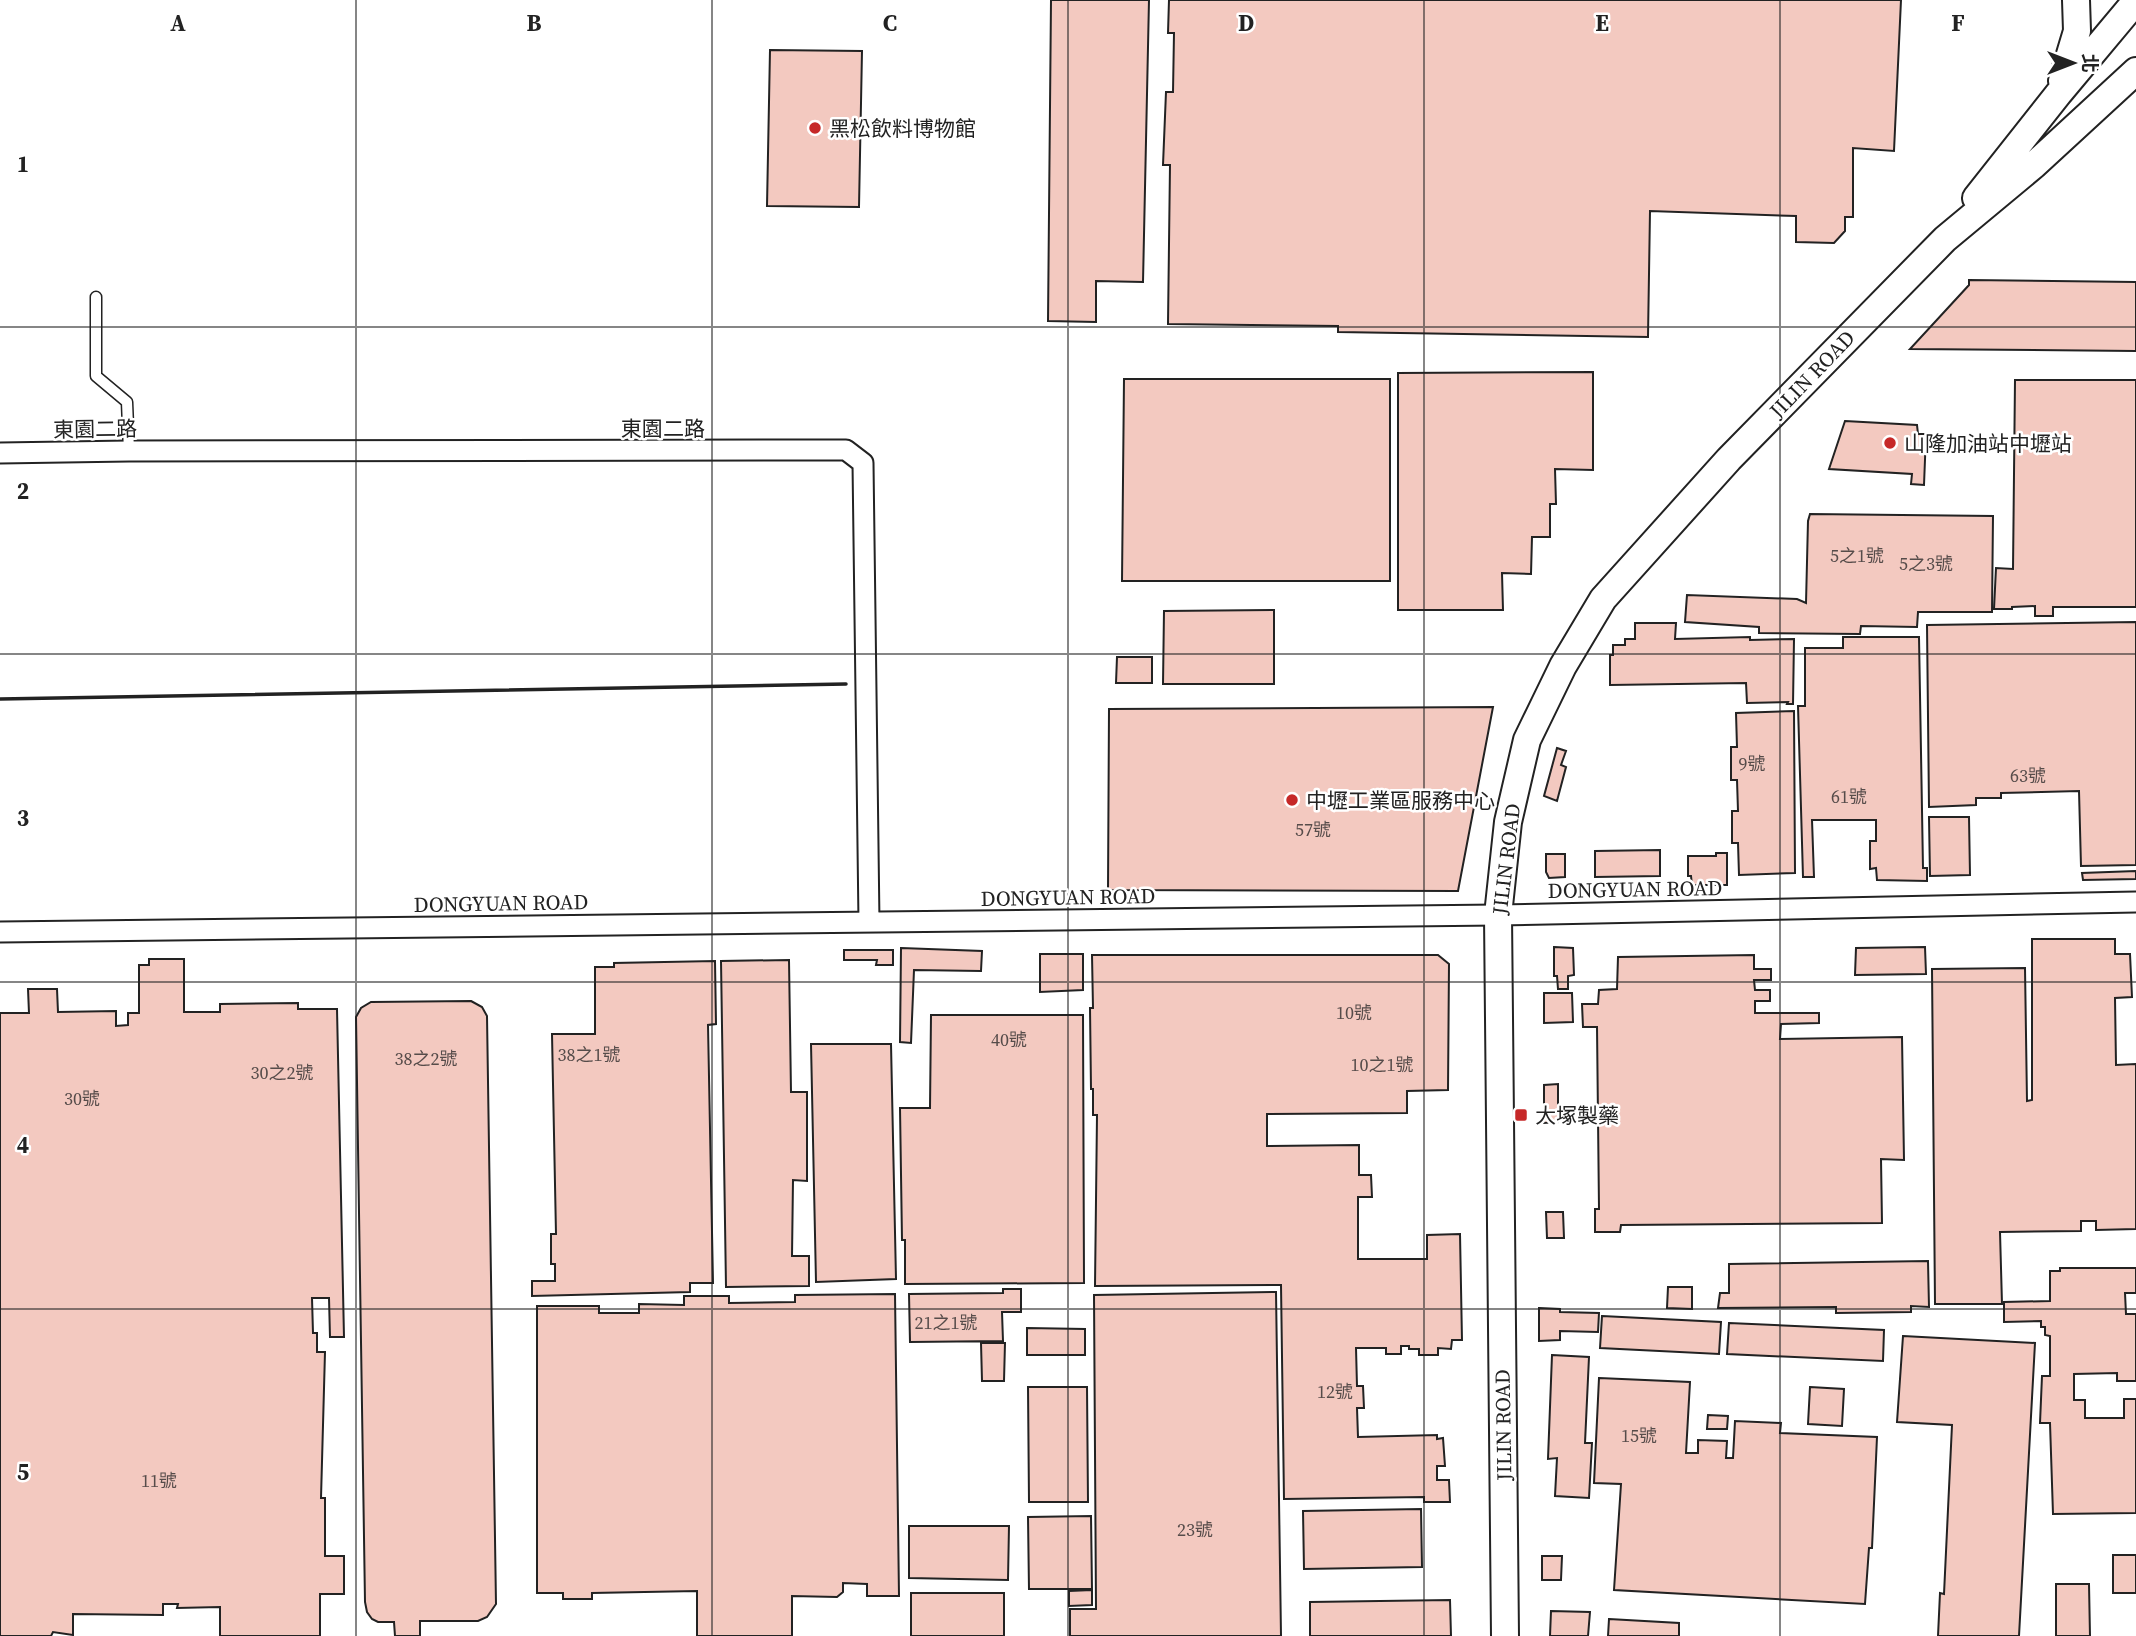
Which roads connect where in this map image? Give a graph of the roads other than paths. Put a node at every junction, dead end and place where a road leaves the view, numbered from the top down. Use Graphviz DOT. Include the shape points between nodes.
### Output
graph roads {
  1 [pos="2076,0"];
  2 [pos="2136,1"];
  3 [pos="2136,72"];
  4 [pos="2059,93"];
  5 [pos="1945,239"];
  6 [pos="96,297"];
  7 [pos="129,451"];
  8 [pos="0,453"];
  9 [pos="2136,902"];
  10 [pos="1498,915"];
  11 [pos="869,922"];
  12 [pos="0,932"];
  13 [pos="1505,1636"];
  1 -- 4 [label="street" via="2077,31"];
  2 -- 4 [label="street, JILIN ROAD"];
  3 -- 5 [label="street, JILIN ROAD"];
  4 -- 5 [label="street, JILIN ROAD"];
  5 -- 10 [label="street, JILIN ROAD" via="1729,458 1603,599 1527,740 1508,822"];
  6 -- 7 [label="lane" via="96,376 127,402"];
  7 -- 8 [label="street, 東園二路"];
  7 -- 11 [label="street, 東園二路" via="846,450 863,463"];
  9 -- 10 [label="street, DONGYUAN ROAD"];
  10 -- 11 [label="street, DONGYUAN ROAD"];
  10 -- 13 [label="street, JILIN ROAD"];
  11 -- 12 [label="street, DONGYUAN ROAD"];
}
